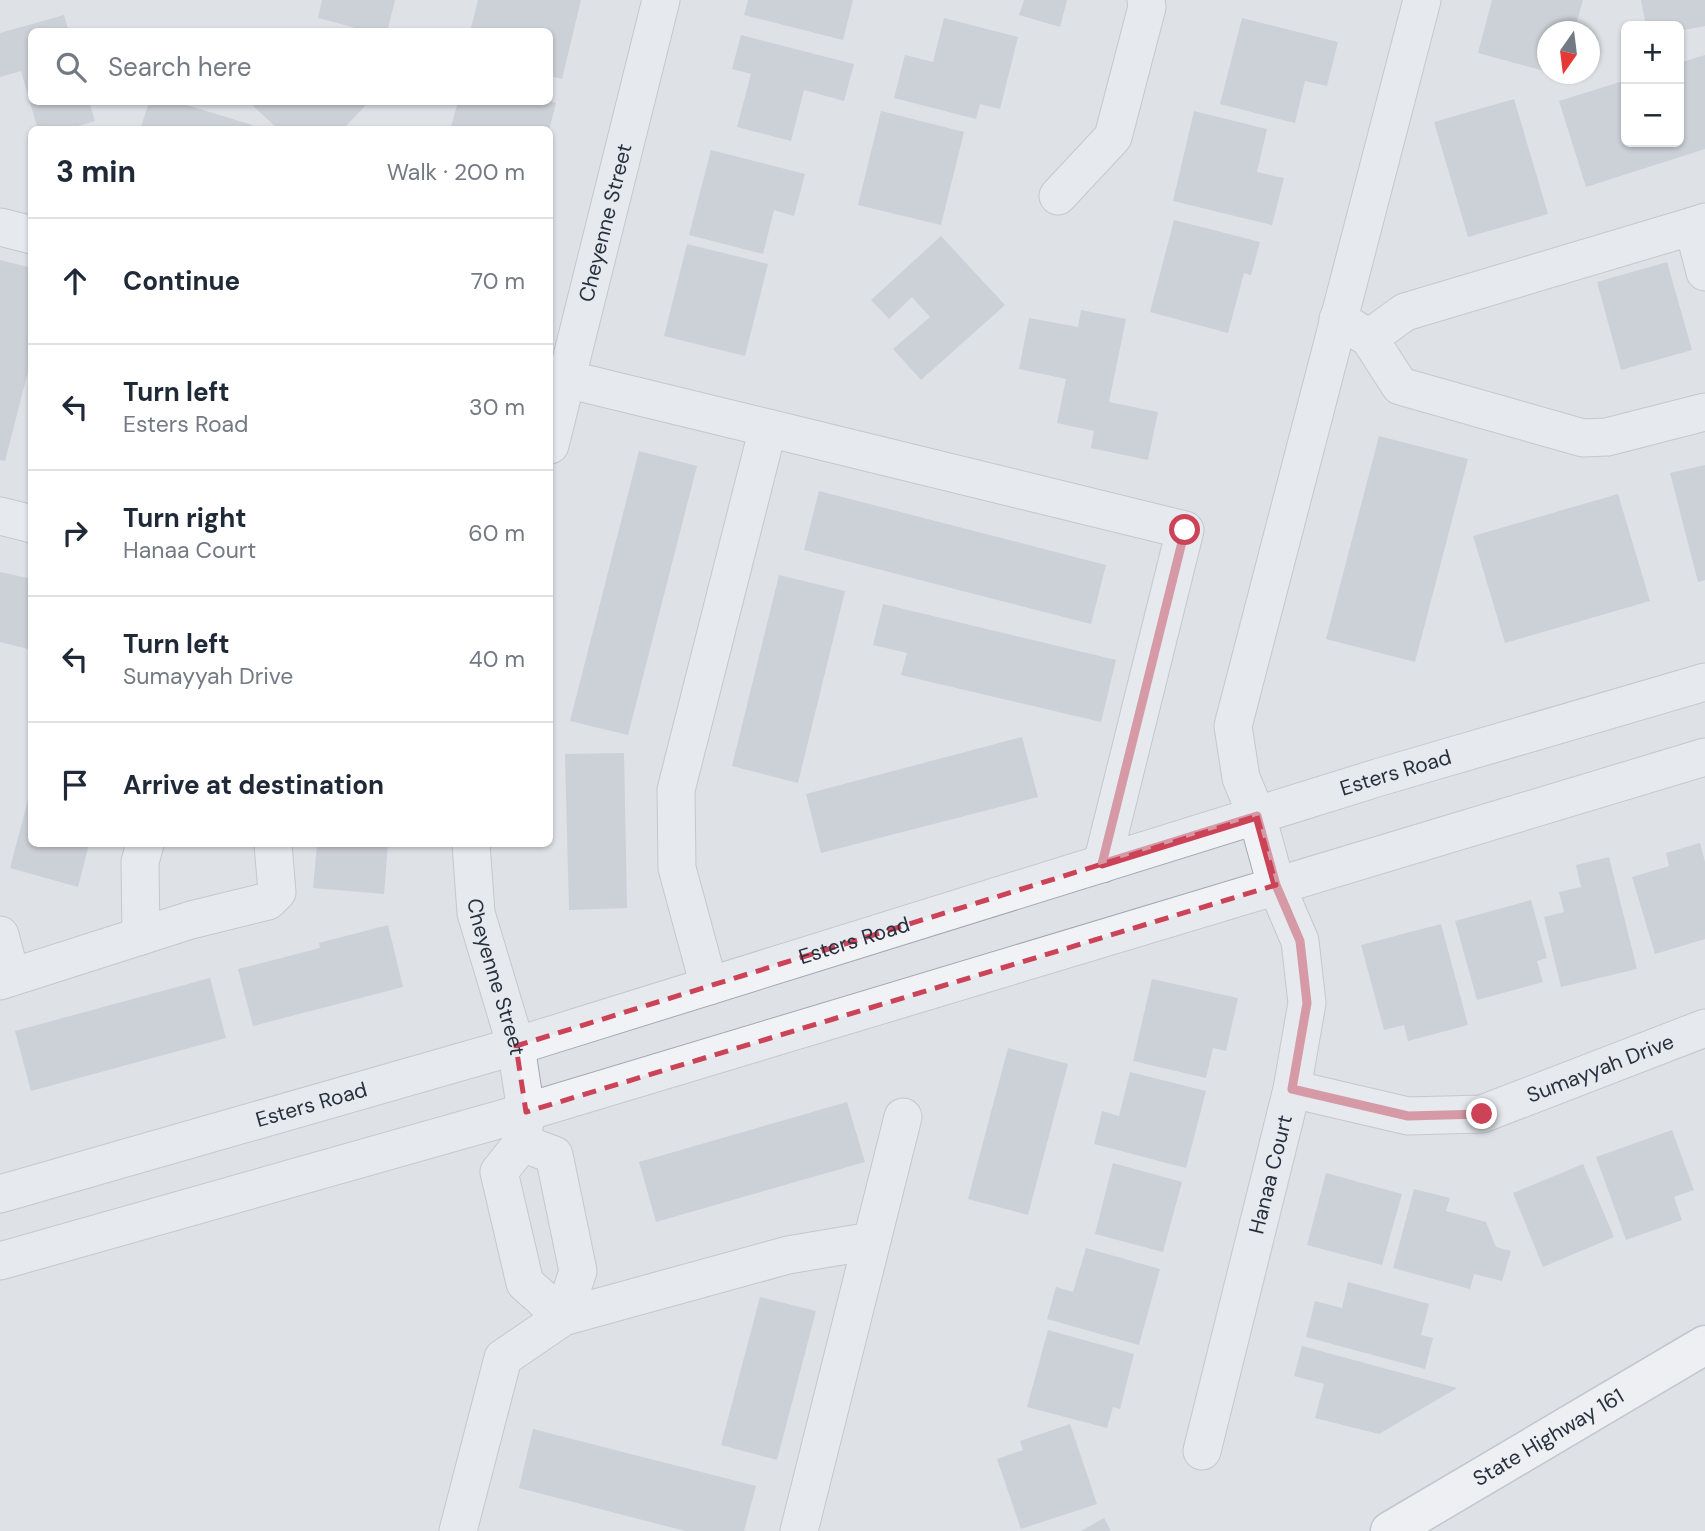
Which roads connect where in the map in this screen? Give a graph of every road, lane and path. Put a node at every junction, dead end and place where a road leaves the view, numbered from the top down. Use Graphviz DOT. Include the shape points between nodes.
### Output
graph roads {
  1 [pos="661,0"];
  2 [pos="1146,0"];
  3 [pos="1422,0"];
  4 [pos="1058,196"];
  5 [pos="1699,224"];
  6 [pos="0,227"];
  7 [pos="28,234"];
  8 [pos="1705,272"];
  9 [pos="1338,319"];
  10 [pos="1368,338"];
  11 [pos="558,377"];
  12 [pos="1705,412"];
  13 [pos="553,420"];
  14 [pos="768,428"];
  15 [pos="0,516"];
  16 [pos="28,523"];
  17 [pos="1705,682"];
  18 [pos="1705,757"];
  19 [pos="1257,816"];
  20 [pos="144,847"];
  21 [pos="273,847"];
  22 [pos="471,847"];
  23 [pos="1102,864"];
  24 [pos="1276,885"];
  25 [pos="0,935"];
  26 [pos="141,936"];
  27 [pos="6,979"];
  28 [pos="709,986"];
  29 [pos="1705,1028"];
  30 [pos="516,1046"];
  31 [pos="1292,1089"];
  32 [pos="903,1117"];
  33 [pos="524,1128"];
  34 [pos="0,1194"];
  35 [pos="871,1241"];
  36 [pos="0,1261"];
  37 [pos="563,1317"];
  38 [pos="1705,1345"];
  39 [pos="1202,1451"];
  40 [pos="458,1531"];
  41 [pos="799,1531"];
  42 [pos="1390,1531"];
  1 -- 11 [label="street, Cheyenne Street"];
  2 -- 4 [label="street" via="1113,137"];
  3 -- 9 [label="street, Hanaa Court"];
  5 -- 8 [label="street"];
  5 -- 10 [label="street" via="1405,312"];
  6 -- 7 [label="street"];
  9 -- 10 [label="street"];
  9 -- 19 [label="street, Hanaa Court" via="1233,726 1241,778"];
  10 -- 12 [label="street" via="1400,386 1583,438 1607,437"];
  11 -- 13 [label="street, Cheyenne Street"];
  11 -- 14 [label="street"];
  14 -- 23 [label="street" via="1185,530"];
  14 -- 28 [label="street" via="676,790 677,868"];
  15 -- 16 [label="street"];
  17 -- 19 [label="street, Esters Road"];
  18 -- 24 [label="street"];
  19 -- 23 [label="street, Esters Road"];
  19 -- 24 [label="street, Hanaa Court"];
  20 -- 26 [label="street" via="140,862"];
  21 -- 26 [label="street" via="277,892 268,901"];
  22 -- 30 [label="street, Cheyenne Street" via="476,912"];
  23 -- 28 [label="street, Esters Road"];
  24 -- 31 [label="street, Hanaa Court" via="1300,941 1307,1003"];
  24 -- 33 [label="street"];
  25 -- 27 [label="street"];
  26 -- 27 [label="street"];
  28 -- 30 [label="street, Esters Road"];
  29 -- 31 [label="street, Sumayyah Drive" via="1482,1114 1408,1116"];
  30 -- 33 [label="street, Cheyenne Street"];
  30 -- 34 [label="street, Esters Road"];
  31 -- 39 [label="street, Hanaa Court"];
  32 -- 35 [label="street"];
  33 -- 36 [label="street"];
  33 -- 37 [label="street" via="554,1155 578,1272"];
  33 -- 37 [label="street" via="499,1172 525,1283"];
  35 -- 37 [label="street" via="788,1255"];
  35 -- 41 [label="street"];
  37 -- 40 [label="street" via="503,1358"];
  38 -- 42 [label="main road, State Highway 161"];
}
